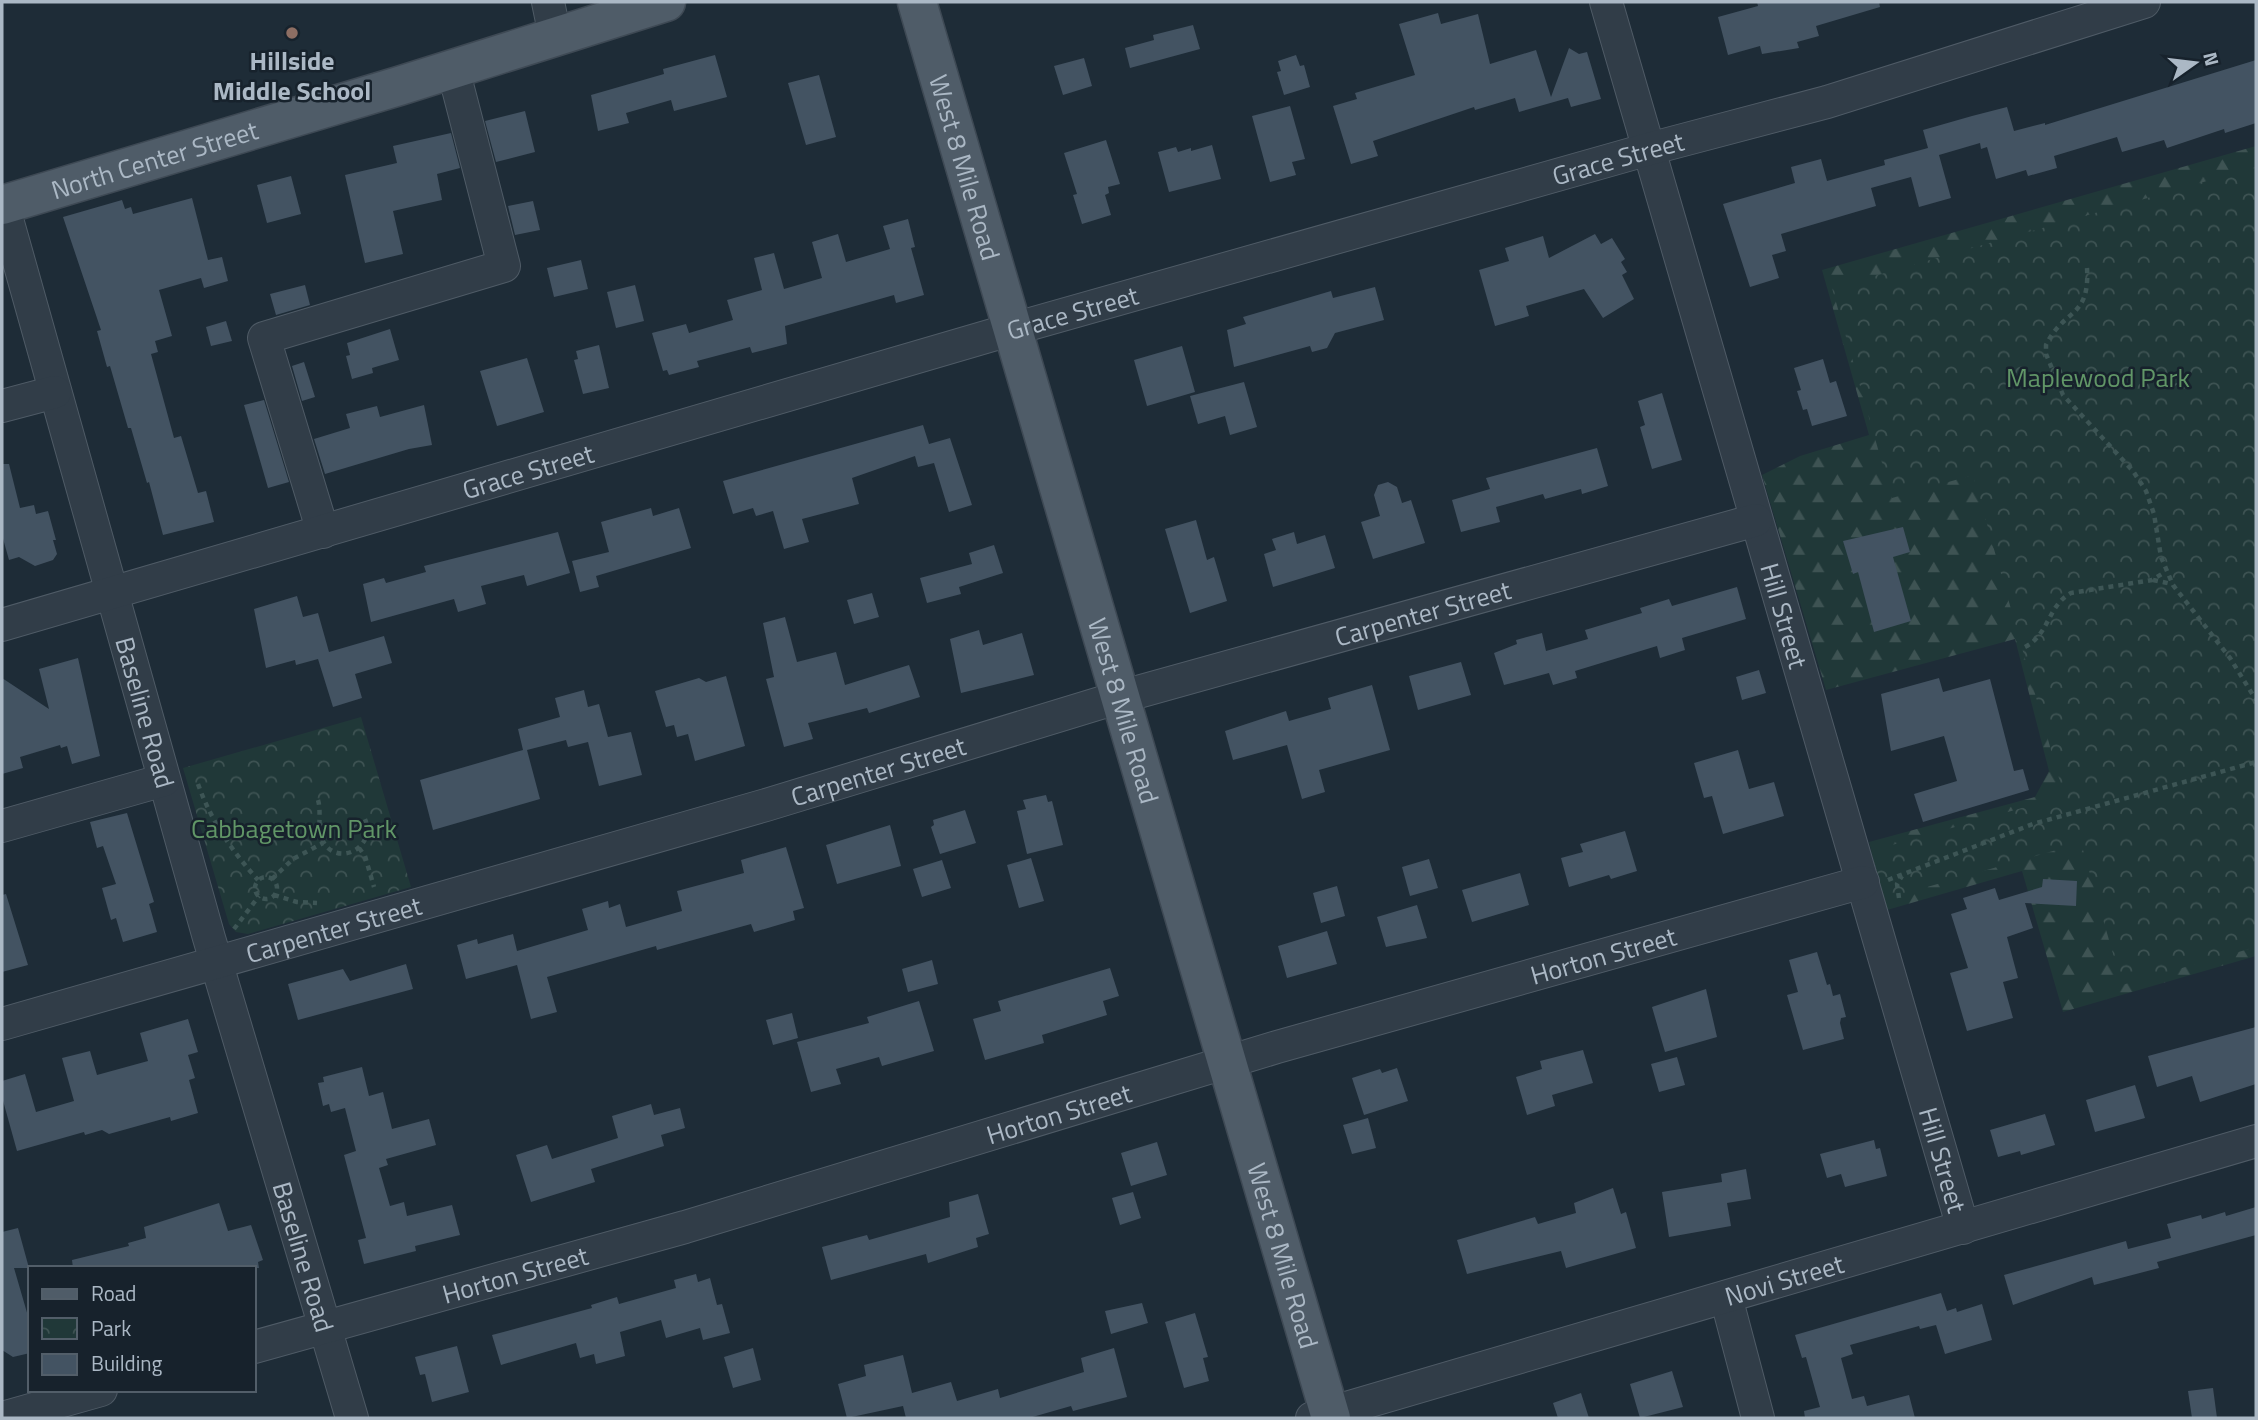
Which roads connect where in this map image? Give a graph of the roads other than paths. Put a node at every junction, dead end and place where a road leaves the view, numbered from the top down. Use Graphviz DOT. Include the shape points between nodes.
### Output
graph roads {
  1 [pos="666,2"];
  2 [pos="917,2"];
  3 [pos="1606,2"];
  4 [pos="2144,2"];
  5 [pos="551,19"];
  6 [pos="453,69"];
  7 [pos="1649,149"];
  8 [pos="2,205"];
  9 [pos="1013,329"];
  10 [pos="55,392"];
  11 [pos="2,406"];
  12 [pos="1756,520"];
  13 [pos="323,532"];
  14 [pos="111,593"];
  15 [pos="2,625"];
  16 [pos="1120,697"];
  17 [pos="180,778"];
  18 [pos="2,826"];
  19 [pos="1863,882"];
  20 [pos="215,961"];
  21 [pos="2,1024"];
  22 [pos="1227,1062"];
  23 [pos="2256,1141"];
  24 [pos="1963,1228"];
  25 [pos="1726,1297"];
  26 [pos="324,1327"];
  27 [pos="256,1346"];
  28 [pos="94,1392"];
  29 [pos="1324,1417"];
  30 [pos="2,1418"];
  31 [pos="352,1418"];
  32 [pos="1758,1418"];
  1 -- 5 [label="main road, North Center Street"];
  2 -- 9 [label="main road, West 8 Mile Road"];
  3 -- 7 [label="street, Hill Street"];
  4 -- 7 [label="street, Grace Street" via="1827,102"];
  5 -- 6 [label="main road, North Center Street"];
  6 -- 8 [label="main road, North Center Street"];
  6 -- 13 [label="street" via="504,266 264,338"];
  7 -- 9 [label="street, Grace Street"];
  7 -- 12 [label="street, Hill Street"];
  8 -- 10 [label="street, Baseline Road"];
  9 -- 13 [label="street, Grace Street"];
  9 -- 16 [label="main road, West 8 Mile Road"];
  10 -- 11 [label="street"];
  10 -- 14 [label="street, Baseline Road"];
  12 -- 16 [label="street, Carpenter Street"];
  12 -- 19 [label="street, Hill Street"];
  13 -- 14 [label="street, Grace Street"];
  14 -- 15 [label="street, Grace Street"];
  14 -- 17 [label="street, Baseline Road"];
  16 -- 20 [label="street, Carpenter Street" via="766,805"];
  16 -- 22 [label="main road, West 8 Mile Road"];
  17 -- 18 [label="street"];
  17 -- 20 [label="street, Baseline Road"];
  19 -- 22 [label="street, Horton Street"];
  19 -- 24 [label="street, Hill Street"];
  20 -- 21 [label="street, Carpenter Street"];
  20 -- 26 [label="street, Baseline Road"];
  22 -- 26 [label="street, Horton Street" via="685,1227"];
  22 -- 29 [label="main road, West 8 Mile Road"];
  23 -- 24 [label="street, Novi Street"];
  24 -- 25 [label="street, Novi Street"];
  25 -- 29 [label="street, Novi Street"];
  25 -- 32 [label="street"];
  26 -- 27 [label="street, Horton Street"];
  26 -- 31 [label="street, Baseline Road"];
  28 -- 30 [label="street"];
}
